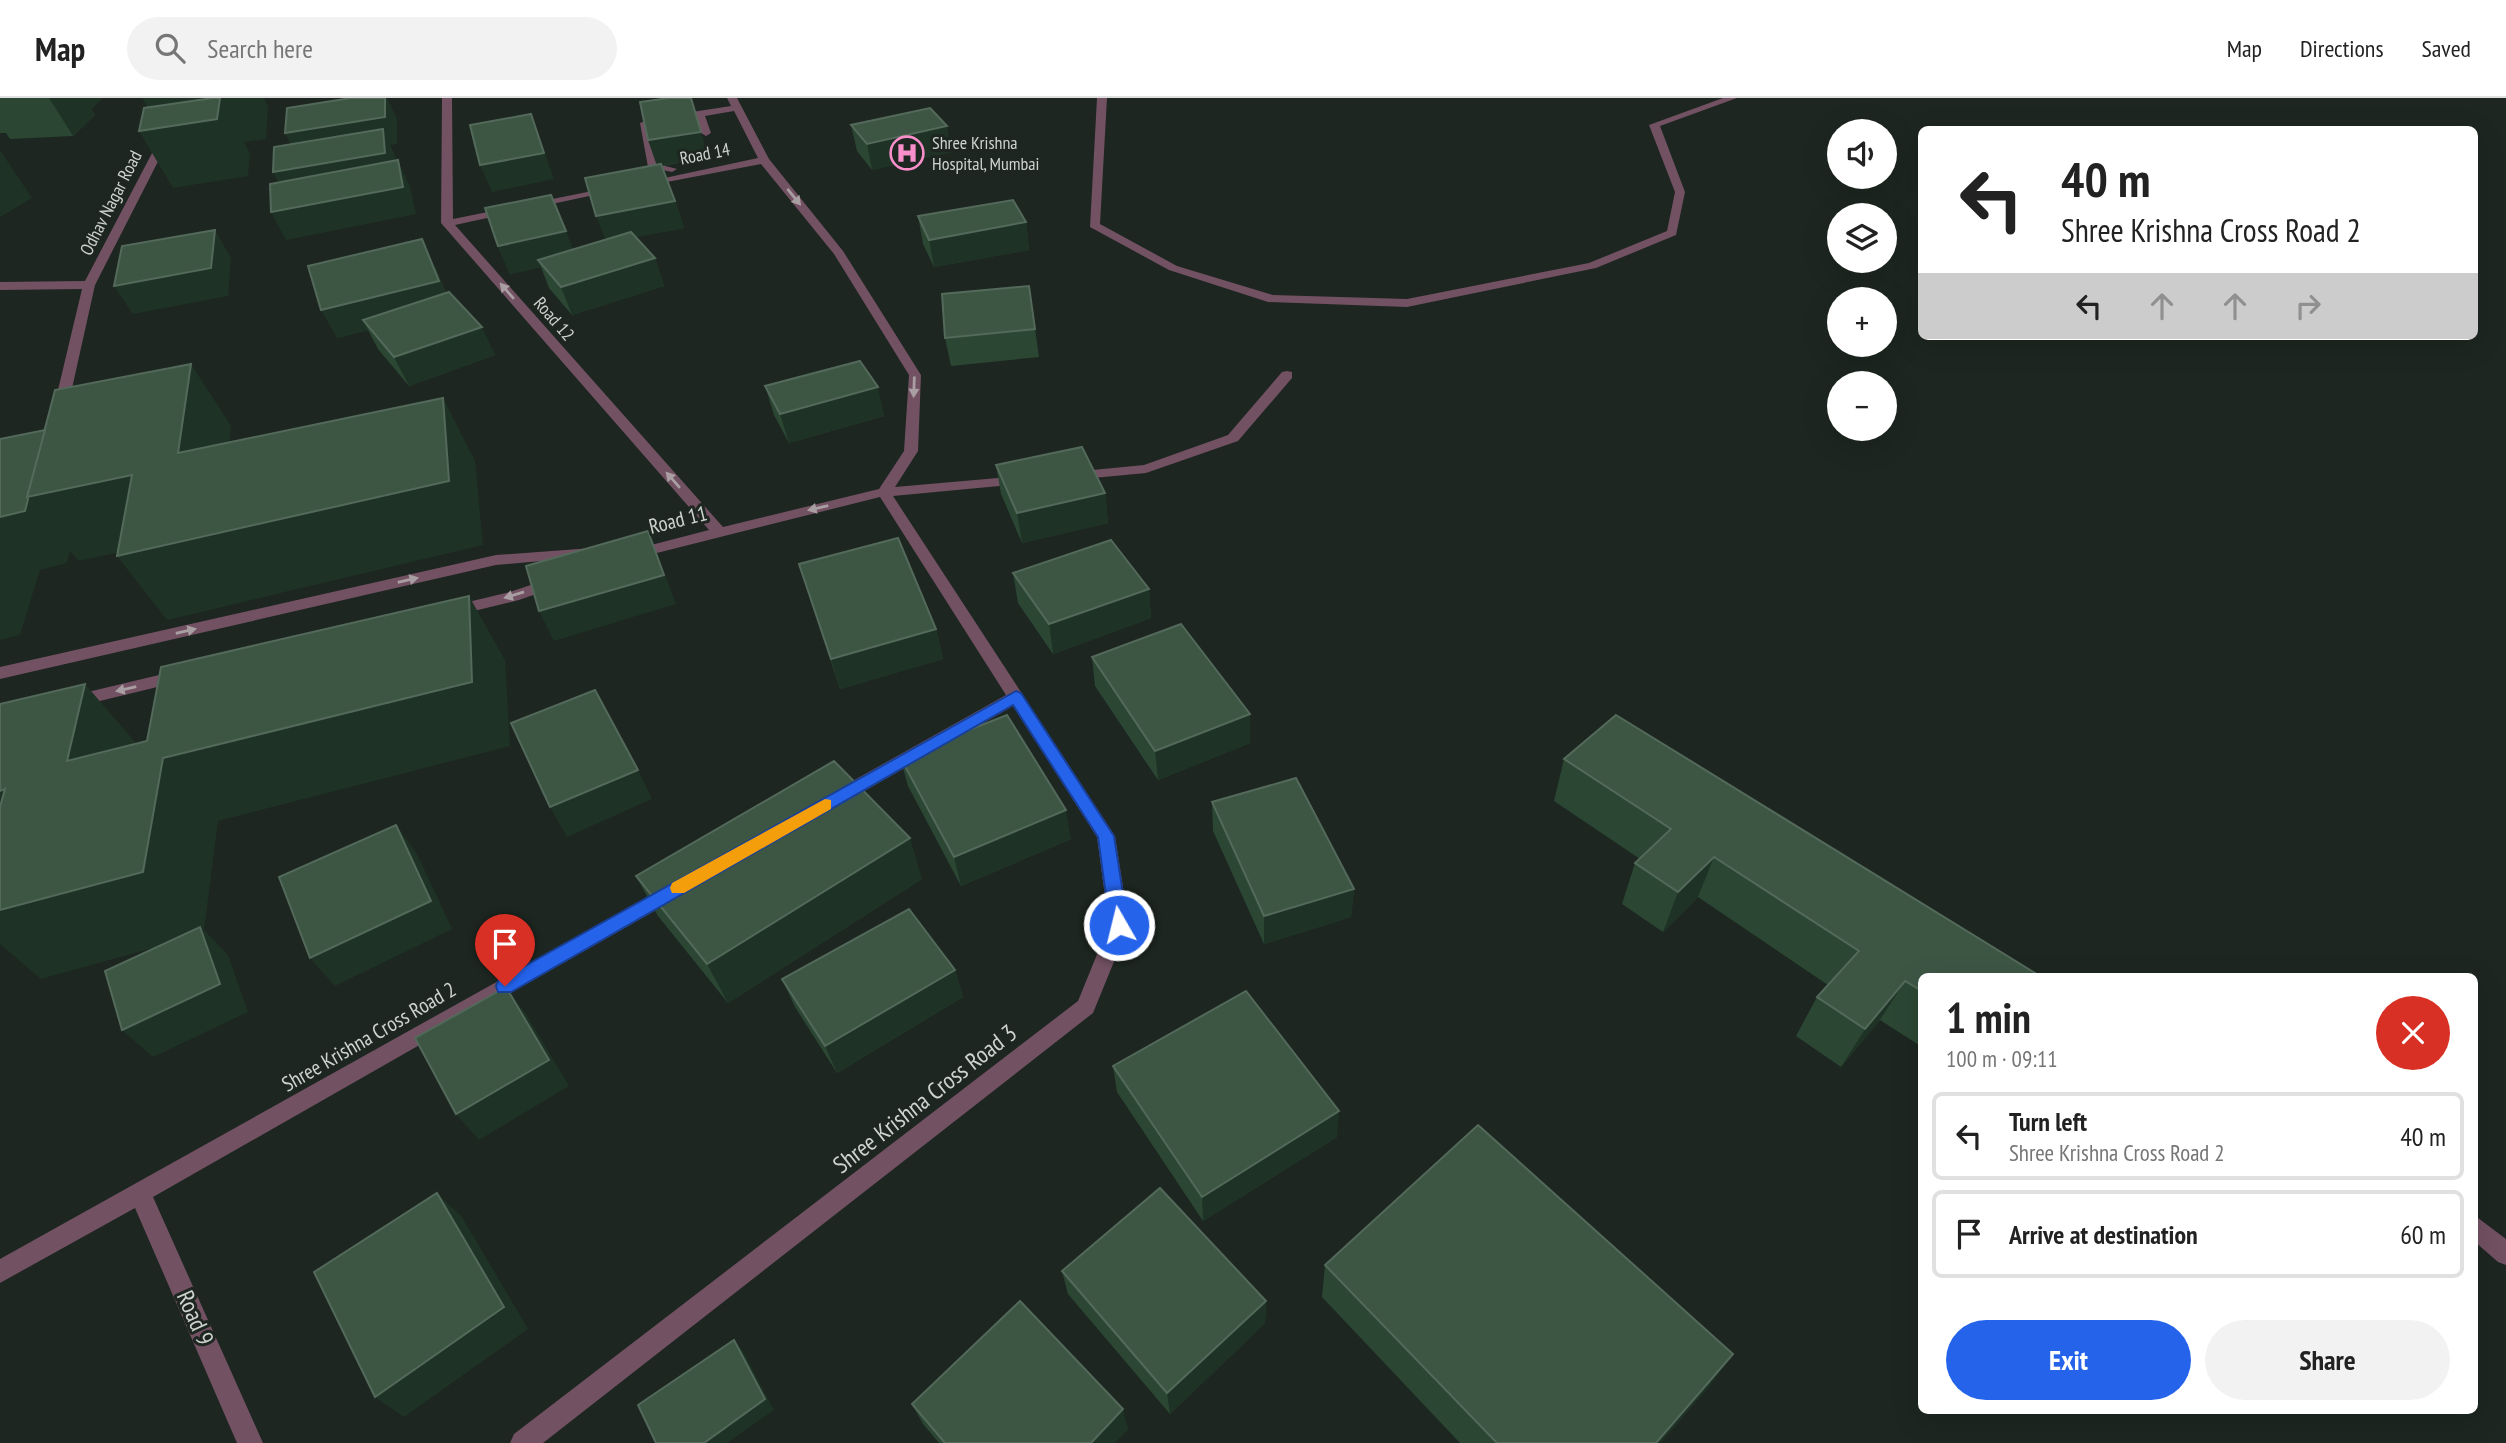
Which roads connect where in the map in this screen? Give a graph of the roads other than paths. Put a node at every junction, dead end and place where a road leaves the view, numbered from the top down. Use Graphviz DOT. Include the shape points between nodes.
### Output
graph roads {
  1 [pos="447,98"];
  2 [pos="1102,98"];
  3 [pos="1732,98"];
  4 [pos="734,103"];
  5 [pos="699,114"];
  6 [pos="171,125"];
  7 [pos="706,133"];
  8 [pos="764,160"];
  9 [pos="703,163"];
  10 [pos="632,186"];
  11 [pos="619,189"];
  12 [pos="447,223"];
  13 [pos="89,285"];
  14 [pos="0,286"];
  15 [pos="1287,375"];
  16 [pos="56,429"];
  17 [pos="1063,476"];
  18 [pos="1036,479"];
  19 [pos="884,492"];
  20 [pos="718,531"];
  21 [pos="600,562"];
  22 [pos="433,615"];
  23 [pos="203,670"];
  24 [pos="0,673"];
  25 [pos="1016,697"];
  26 [pos="54,706"];
  27 [pos="821,807"];
  28 [pos="687,883"];
  29 [pos="140,1193"];
  30 [pos="2478,1230"];
  31 [pos="2506,1254"];
  32 [pos="0,1272"];
  33 [pos="250,1443"];
  34 [pos="523,1443"];
  1 -- 12 [label="street"];
  2 -- 3 [label="street" via="1094,225 1173,268 1272,299 1407,303 1592,266 1672,233 1680,191 1654,125"];
  4 -- 5 [label="street"];
  4 -- 8 [label="street"];
  5 -- 7 [label="street"];
  5 -- 9 [label="street" via="644,125 653,167 662,170"];
  6 -- 13 [label="street, Odhav Nagar Road"];
  8 -- 10 [label="street, Road 14"];
  8 -- 19 [label="street, one-way" via="839,253 915,375 911,452"];
  11 -- 12 [label="street"];
  20 -- 12 [label="street, Road 12, one-way"];
  13 -- 14 [label="street, Odhav Nagar Road"];
  13 -- 16 [label="street, Odhav Nagar Road"];
  15 -- 17 [label="street" via="1233,438 1146,469"];
  18 -- 19 [label="street, Road 11"];
  19 -- 20 [label="street, Road 11, one-way"];
  19 -- 25 [label="street, Shree Krishna Cross Road 3"];
  20 -- 21 [label="street, Road 11"];
  21 -- 22 [label="street, Road 11, one-way" via="514,596"];
  24 -- 21 [label="street, one-way" via="496,560"];
  23 -- 26 [label="street, one-way"];
  25 -- 27 [label="street"];
  25 -- 34 [label="street, Shree Krishna Cross Road 3" via="1106,836 1119,925 1086,1007"];
  28 -- 29 [label="street, Shree Krishna Cross Road 2"];
  29 -- 32 [label="street, Shree Krishna Cross Road 2"];
  29 -- 33 [label="street, Road 9"];
  30 -- 31 [label="street"];
}
